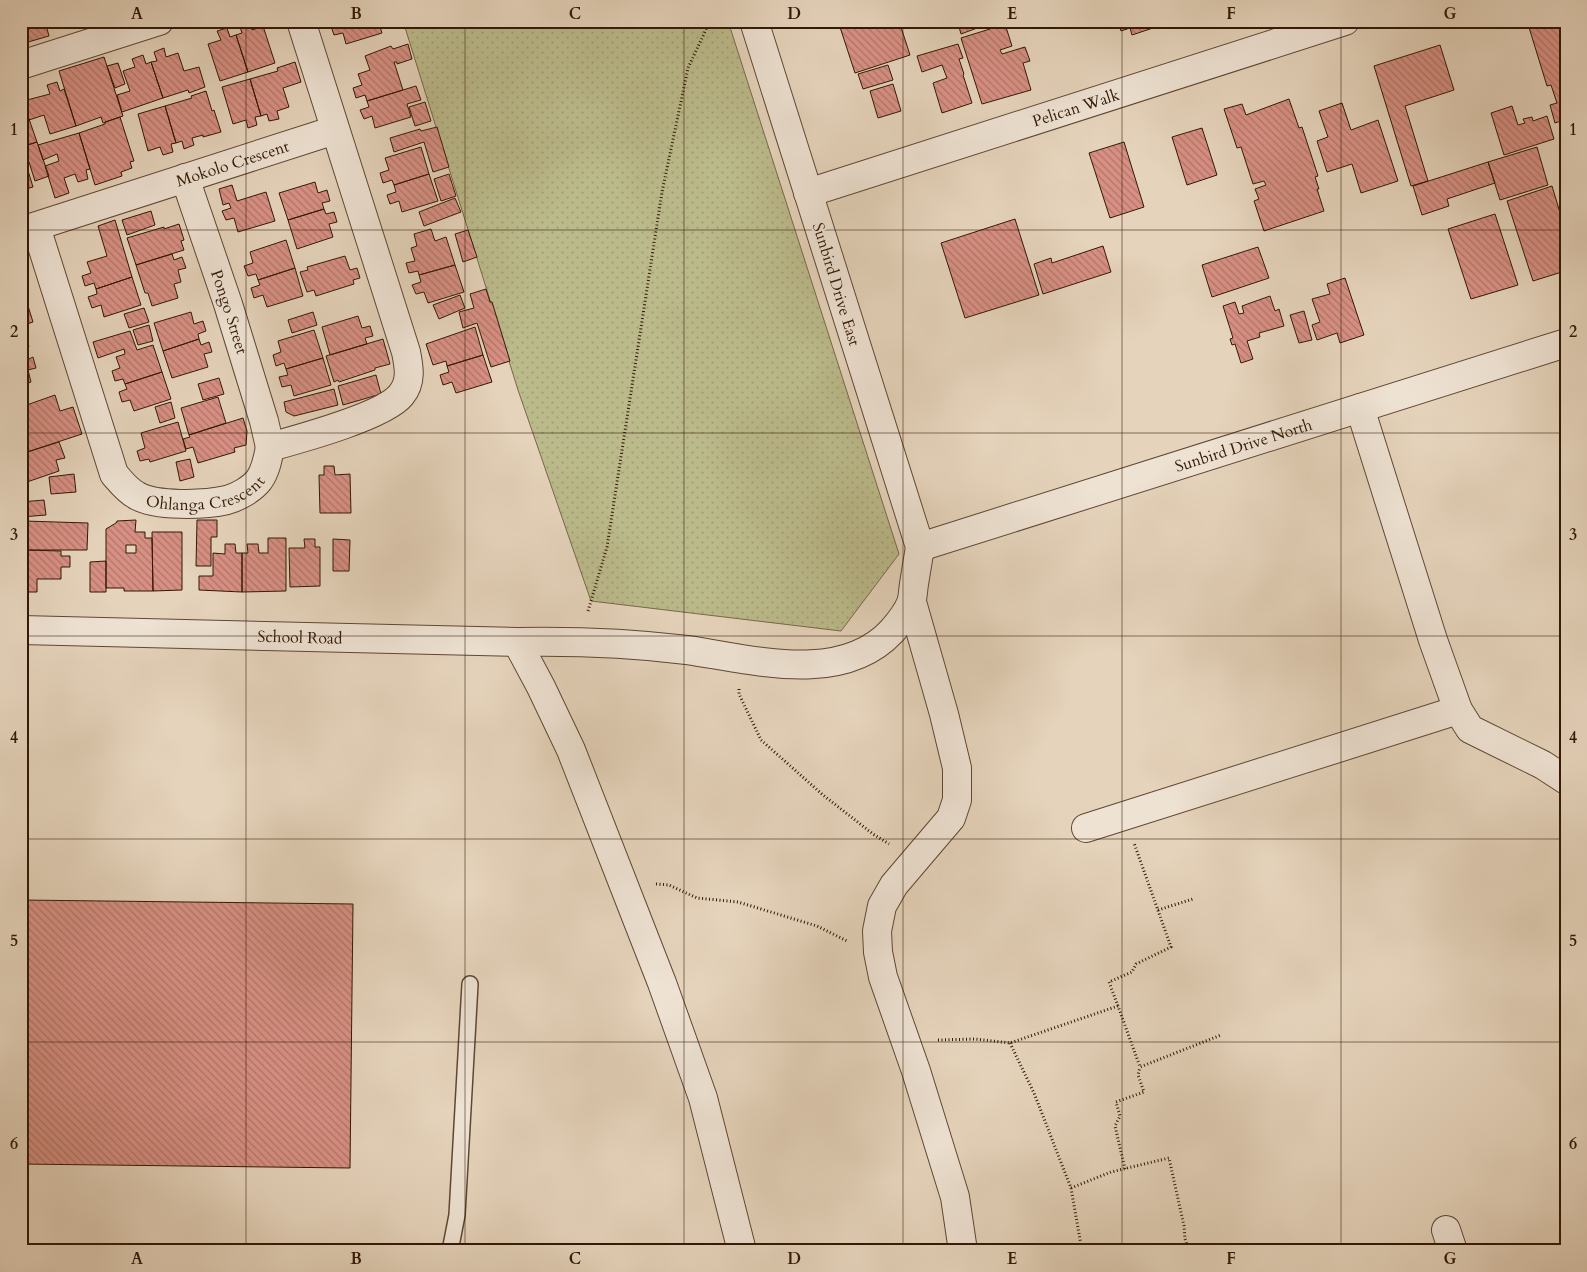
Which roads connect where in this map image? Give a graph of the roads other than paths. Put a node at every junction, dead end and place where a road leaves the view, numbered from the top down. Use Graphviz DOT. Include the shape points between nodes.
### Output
graph roads {
  1 [pos="159,21"];
  2 [pos="301,21"];
  3 [pos="754,21"];
  4 [pos="1345,21"];
  5 [pos="21,64"];
  6 [pos="335,130"];
  7 [pos="185,178"];
  8 [pos="808,193"];
  9 [pos="29,229"];
  10 [pos="1566,344"];
  11 [pos="1360,408"];
  12 [pos="270,447"];
  13 [pos="920,547"];
  14 [pos="912,602"];
  15 [pos="21,630"];
  16 [pos="517,642"];
  17 [pos="1458,710"];
  18 [pos="1566,780"];
  19 [pos="1086,828"];
  20 [pos="470,984"];
  21 [pos="450,1251"];
  22 [pos="742,1251"];
  23 [pos="963,1251"];
  1 -- 5 [label="street"];
  2 -- 6 [label="street"];
  3 -- 8 [label="street, Sunbird Drive East"];
  4 -- 8 [label="street, Pelican Walk"];
  6 -- 7 [label="street, Mokolo Crescent"];
  6 -- 12 [label="street, Ohlanga Crescent" via="410,371 406,386 392,404 324,432"];
  7 -- 9 [label="street, Mokolo Crescent"];
  7 -- 12 [label="street, Pongo Street" via="228,304"];
  8 -- 13 [label="street, Sunbird Drive East"];
  9 -- 12 [label="street, Ohlanga Crescent" via="114,474 128,489 149,501 176,504 227,499 244,492 259,480 268,462"];
  10 -- 11 [label="street, Sunbird Drive North"];
  11 -- 13 [label="street, Sunbird Drive North"];
  11 -- 17 [label="street"];
  13 -- 14 [label="street"];
  14 -- 16 [label="street, School Road" via="884,640 840,661 812,665 738,660 687,650 578,641"];
  14 -- 23 [label="street" via="957,768 957,800 951,818 894,885 882,906 878,952 883,977 955,1197"];
  15 -- 16 [label="street, School Road"];
  16 -- 22 [label="street" via="571,750 662,982 703,1098"];
  17 -- 18 [label="street" via="1470,729"];
  17 -- 19 [label="street"];
  20 -- 21 [label="lane" via="457,1215"];
}
